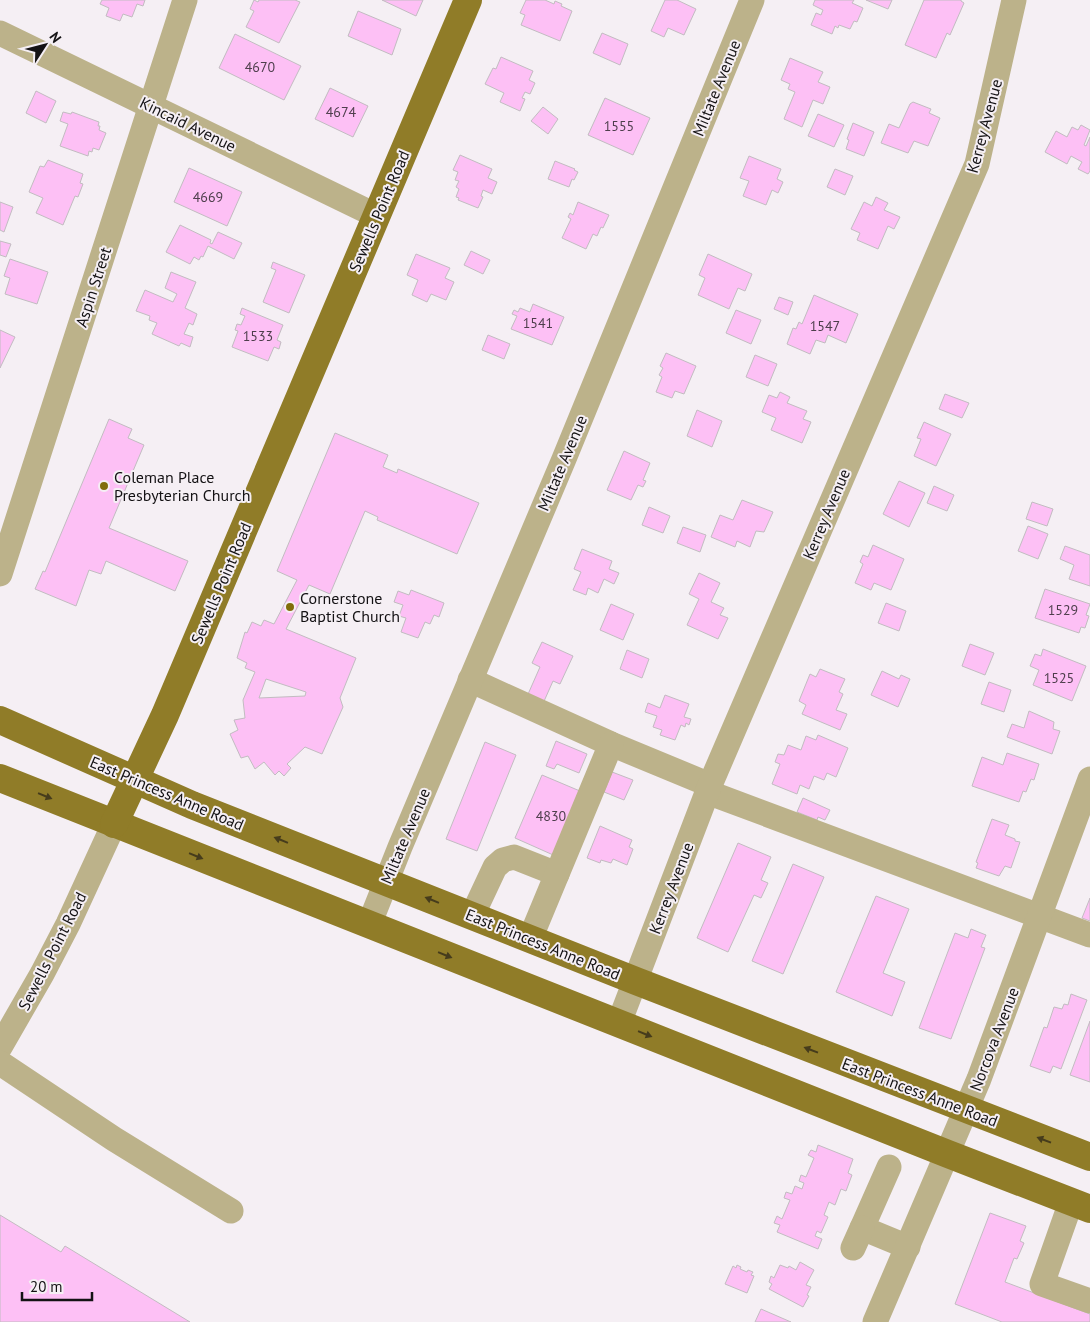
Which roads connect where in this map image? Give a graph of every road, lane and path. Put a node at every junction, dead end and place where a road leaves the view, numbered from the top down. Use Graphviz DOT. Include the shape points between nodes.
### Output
graph roads {
  1 [pos="185,0"];
  2 [pos="468,0"];
  3 [pos="752,0"];
  4 [pos="1014,0"];
  5 [pos="0,33"];
  6 [pos="151,106"];
  7 [pos="377,216"];
  8 [pos="0,574"];
  9 [pos="470,680"];
  10 [pos="0,720"];
  11 [pos="612,744"];
  12 [pos="0,778"];
  13 [pos="1090,779"];
  14 [pos="135,780"];
  15 [pos="709,788"];
  16 [pos="114,824"];
  17 [pos="557,874"];
  18 [pos="386,881"];
  19 [pos="472,916"];
  20 [pos="1039,916"];
  21 [pos="369,925"];
  22 [pos="1090,935"];
  23 [pos="530,939"];
  24 [pos="636,981"];
  25 [pos="619,1024"];
  26 [pos="0,1047"];
  27 [pos="0,1063"];
  28 [pos="966,1110"];
  29 [pos="948,1154"];
  30 [pos="1090,1157"];
  31 [pos="889,1167"];
  32 [pos="1080,1205"];
  33 [pos="231,1211"];
  34 [pos="908,1247"];
  35 [pos="1090,1301"];
  36 [pos="875,1322"];
  1 -- 6 [label="street, Aspin Street"];
  2 -- 7 [label="main road, Sewells Point Road"];
  3 -- 9 [label="street, Miltate Avenue"];
  4 -- 15 [label="street, Kerrey Avenue" via="977,164"];
  5 -- 6 [label="street, Kincaid Avenue"];
  6 -- 7 [label="street, Kincaid Avenue"];
  6 -- 8 [label="street, Aspin Street"];
  7 -- 14 [label="main road, Sewells Point Road"];
  9 -- 11 [label="street"];
  9 -- 18 [label="street, Miltate Avenue"];
  10 -- 14 [label="main road, East Princess Anne Road"];
  11 -- 15 [label="street"];
  11 -- 17 [label="street"];
  12 -- 16 [label="main road, one-way"];
  13 -- 20 [label="street, Norcova Avenue"];
  14 -- 16 [label="main road, Sewells Point Road"];
  18 -- 14 [label="main road, East Princess Anne Road, one-way"];
  15 -- 20 [label="street"];
  15 -- 24 [label="street, Kerrey Avenue"];
  16 -- 21 [label="main road, one-way"];
  16 -- 26 [label="street, Sewells Point Road" via="55,949"];
  17 -- 19 [label="street" via="514,856 503,860 496,867"];
  17 -- 23 [label="street"];
  19 -- 18 [label="main road, East Princess Anne Road, one-way"];
  18 -- 21 [label="street, Miltate Avenue"];
  19 -- 23 [label="main road, East Princess Anne Road"];
  20 -- 22 [label="street"];
  20 -- 28 [label="street, Norcova Avenue"];
  21 -- 25 [label="main road, one-way"];
  23 -- 24 [label="main road, East Princess Anne Road"];
  24 -- 25 [label="street, Kerrey Avenue"];
  28 -- 24 [label="main road, East Princess Anne Road, one-way"];
  25 -- 29 [label="main road, one-way"];
  27 -- 33 [label="street"];
  28 -- 29 [label="street, Norcova Avenue"];
  30 -- 28 [label="main road, East Princess Anne Road, one-way"];
  29 -- 32 [label="main road"];
  29 -- 34 [label="street, Norcova Avenue"];
  31 -- 34 [label="street" via="858,1238"];
  32 -- 35 [label="street" via="1042,1284"];
  34 -- 36 [label="street, Norcova Avenue"];
}
